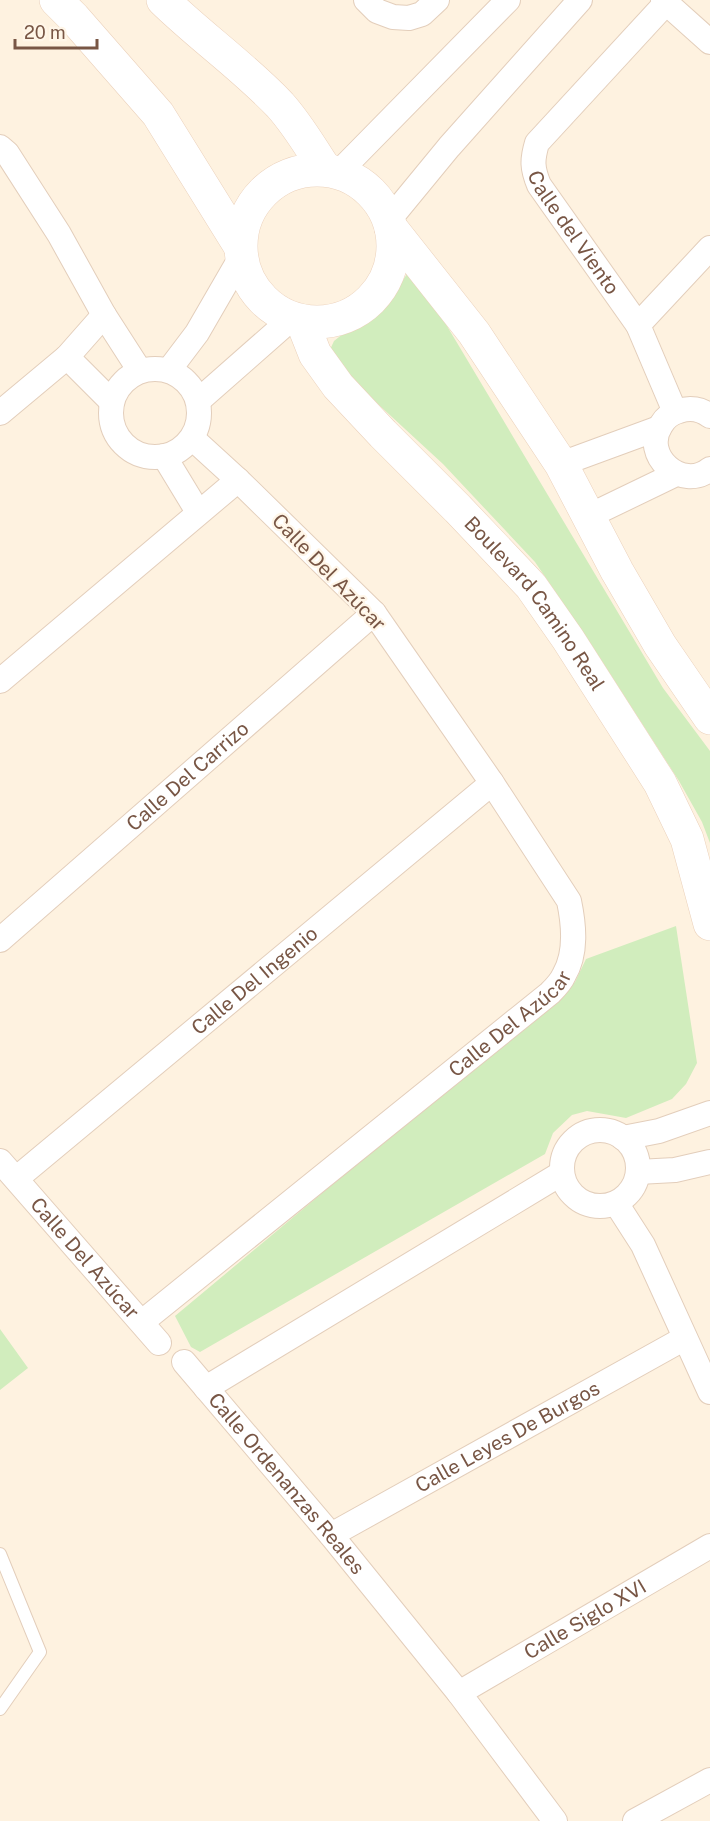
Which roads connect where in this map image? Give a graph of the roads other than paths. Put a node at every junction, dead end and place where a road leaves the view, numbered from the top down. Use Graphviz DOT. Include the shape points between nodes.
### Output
graph roads {
  1 [pos="56,0"];
  2 [pos="163,0"];
  3 [pos="366,0"];
  4 [pos="437,0"];
  5 [pos="508,0"];
  6 [pos="580,0"];
  7 [pos="665,1"];
  8 [pos="710,42"];
  9 [pos="2,153"];
  10 [pos="332,171"];
  11 [pos="390,224"];
  12 [pos="710,248"];
  13 [pos="241,252"];
  14 [pos="104,315"];
  15 [pos="296,321"];
  16 [pos="638,325"];
  17 [pos="67,357"];
  18 [pos="140,370"];
  19 [pos="169,370"];
  20 [pos="198,401"];
  21 [pos="111,402"];
  22 [pos="0,412"];
  23 [pos="710,416"];
  24 [pos="667,420"];
  25 [pos="192,438"];
  26 [pos="164,456"];
  27 [pos="561,464"];
  28 [pos="709,472"];
  29 [pos="676,474"];
  30 [pos="238,480"];
  31 [pos="198,512"];
  32 [pos="589,516"];
  33 [pos="374,613"];
  34 [pos="0,681"];
  35 [pos="710,718"];
  36 [pos="492,783"];
  37 [pos="710,924"];
  38 [pos="0,940"];
  39 [pos="710,1113"];
  40 [pos="623,1138"];
  41 [pos="0,1161"];
  42 [pos="710,1162"];
  43 [pos="638,1172"];
  44 [pos="562,1173"];
  45 [pos="16,1178"];
  46 [pos="616,1203"];
  47 [pos="142,1322"];
  48 [pos="684,1338"];
  49 [pos="159,1343"];
  50 [pos="184,1362"];
  51 [pos="206,1388"];
  52 [pos="710,1392"];
  53 [pos="331,1535"];
  54 [pos="710,1546"];
  55 [pos="0,1554"];
  56 [pos="459,1693"];
  57 [pos="0,1709"];
  58 [pos="710,1780"];
  59 [pos="555,1821"];
  60 [pos="635,1821"];
  1 -- 13 [label="street" via="158,114"];
  2 -- 10 [label="street" via="280,106"];
  3 -- 4 [label="street" via="377,11 409,18 422,14"];
  5 -- 10 [label="street"];
  6 -- 11 [label="street" via="449,147"];
  7 -- 8 [label="street, Calle del Viento"];
  7 -- 16 [label="street, Calle del Viento" via="537,143 533,158 539,185"];
  9 -- 14 [label="street" via="59,234"];
  10 -- 11 [label="street" via="356,179 370,190"];
  10 -- 13 [label="street" via="300,171 276,181 257,198 244,221"];
  11 -- 15 [label="street" via="394,246 389,273 375,296 354,313 329,322"];
  11 -- 27 [label="street" via="474,333"];
  12 -- 16 [label="street"];
  13 -- 15 [label="street" via="246,276 256,293 271,308"];
  13 -- 19 [label="street" via="197,333"];
  14 -- 17 [label="street"];
  14 -- 18 [label="street"];
  15 -- 20 [label="street"];
  15 -- 37 [label="street, Boulevard Camino Real" via="338,386 531,586 568,639 660,783 687,839"];
  16 -- 24 [label="street, Calle del Viento"];
  17 -- 21 [label="street"];
  17 -- 22 [label="street"];
  18 -- 19 [label="street"];
  18 -- 21 [label="street" via="117,388"];
  19 -- 20 [label="street" via="192,387"];
  20 -- 25 [label="street" via="200,414"];
  21 -- 26 [label="street" via="114,431 123,444 135,453"];
  23 -- 24 [label="street" via="697,409 686,409"];
  24 -- 27 [label="street"];
  24 -- 29 [label="street, Calle del Viento" via="656,438 656,449 660,459"];
  25 -- 26 [label="street" via="180,450"];
  25 -- 30 [label="street, Calle Del Azúcar"];
  26 -- 31 [label="street"];
  27 -- 32 [label="street"];
  28 -- 29 [label="street"];
  29 -- 32 [label="street"];
  30 -- 31 [label="street"];
  30 -- 33 [label="street, Calle Del Azúcar"];
  31 -- 34 [label="street"];
  32 -- 35 [label="street" via="660,645"];
  33 -- 36 [label="street, Calle Del Azúcar"];
  33 -- 38 [label="street, Calle Del Carrizo"];
  36 -- 45 [label="street, Calle Del Ingenio"];
  36 -- 47 [label="street, Calle Del Azúcar" via="569,901 572,947 563,977 550,993"];
  39 -- 40 [label="street" via="659,1131"];
  40 -- 43 [label="street" via="632,1147"];
  40 -- 44 [label="street" via="599,1130 575,1139 562,1161"];
  41 -- 45 [label="street, Calle Del Azúcar"];
  42 -- 43 [label="street" via="675,1170"];
  43 -- 46 [label="street" via="631,1190"];
  44 -- 46 [label="street" via="565,1185 581,1202 593,1206"];
  44 -- 51 [label="street, Calle Ordenanzas Reales"];
  45 -- 47 [label="street, Calle Del Azúcar"];
  46 -- 48 [label="street" via="643,1245"];
  47 -- 49 [label="street"];
  48 -- 52 [label="street"];
  48 -- 53 [label="street, Calle Leyes De Burgos"];
  50 -- 51 [label="street"];
  51 -- 53 [label="street, Calle Ordenanzas Reales"];
  53 -- 56 [label="street, Calle Ordenanzas Reales"];
  54 -- 56 [label="street, Calle Siglo XVI"];
  55 -- 57 [label="lane" via="40,1652"];
  56 -- 59 [label="street, Calle Ordenanzas Reales"];
  58 -- 60 [label="street"];
}
